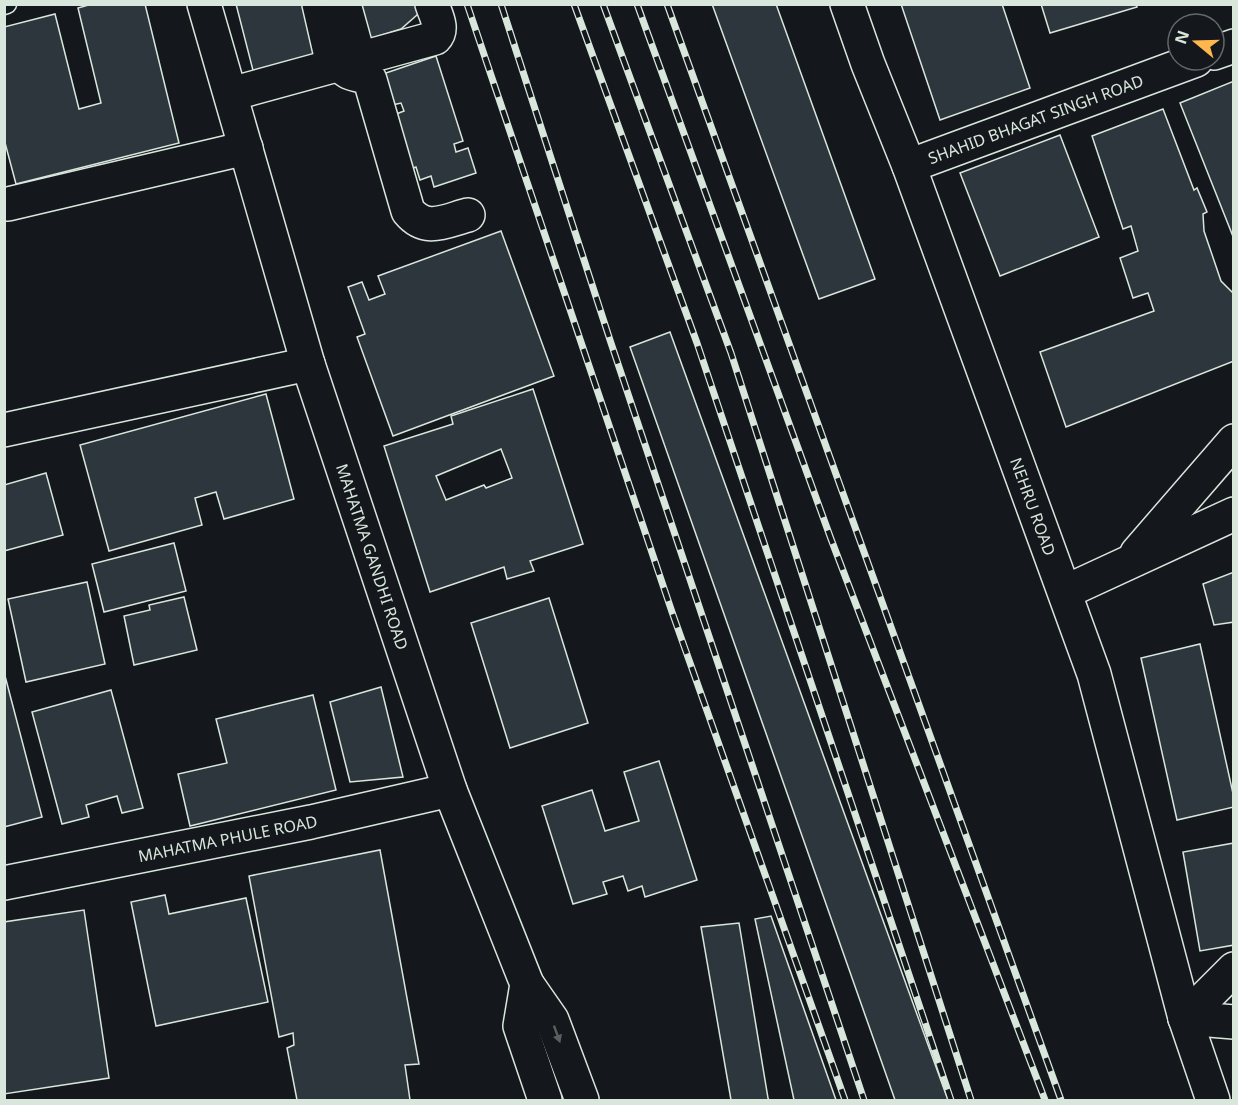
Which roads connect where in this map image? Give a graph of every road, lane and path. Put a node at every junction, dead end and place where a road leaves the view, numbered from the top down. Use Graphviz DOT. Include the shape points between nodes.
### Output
graph roads {
  1 [pos="204,4"];
  2 [pos="319,4"];
  3 [pos="344,4"];
  4 [pos="432,4"];
  5 [pos="848,4"];
  6 [pos="344,62"];
  7 [pos="1166,71"];
  8 [pos="231,94"];
  9 [pos="246,148"];
  10 [pos="909,166"];
  11 [pos="8,204"];
  12 [pos="468,215"];
  13 [pos="308,364"];
  14 [pos="4,430"];
  15 [pos="1233,441"];
  16 [pos="1233,514"];
  17 [pos="1130,561"];
  18 [pos="1065,592"];
  19 [pos="450,790"];
  20 [pos="4,883"];
  21 [pos="1233,969"];
  22 [pos="527,984"];
  23 [pos="1185,1018"];
  24 [pos="1233,1022"];
  25 [pos="545,1101"];
  26 [pos="582,1101"];
  27 [pos="1213,1101"];
  1 -- 8 [label="street, MAHATMA GANDHI ROAD"];
  2 -- 6 [label="street"];
  3 -- 6 [label="street"];
  4 -- 6 [label="street" via="440,28 435,38"];
  5 -- 10 [label="street, NEHRU ROAD"];
  6 -- 8 [label="street"];
  6 -- 12 [label="street" via="344,69 350,74 370,80 408,211 420,223 428,224"];
  7 -- 10 [label="street, SHAHID BHAGAT SINGH ROAD"];
  8 -- 9 [label="street, MAHATMA GANDHI ROAD"];
  9 -- 11 [label="street"];
  9 -- 13 [label="street, MAHATMA GANDHI ROAD"];
  10 -- 18 [label="street, NEHRU ROAD"];
  13 -- 14 [label="street"];
  13 -- 19 [label="street, MAHATMA GANDHI ROAD"];
  15 -- 17 [label="street"];
  16 -- 17 [label="street"];
  17 -- 18 [label="street"];
  18 -- 23 [label="street, NEHRU ROAD" via="1094,674"];
  19 -- 20 [label="street, MAHATMA PHULE ROAD"];
  19 -- 22 [label="street, MAHATMA GANDHI ROAD"];
  21 -- 23 [label="street"];
  22 -- 25 [label="street" via="520,1026"];
  22 -- 26 [label="street, MAHATMA GANDHI ROAD, one-way" via="552,1020"];
  23 -- 24 [label="street"];
  23 -- 27 [label="street, NEHRU ROAD"];
}
